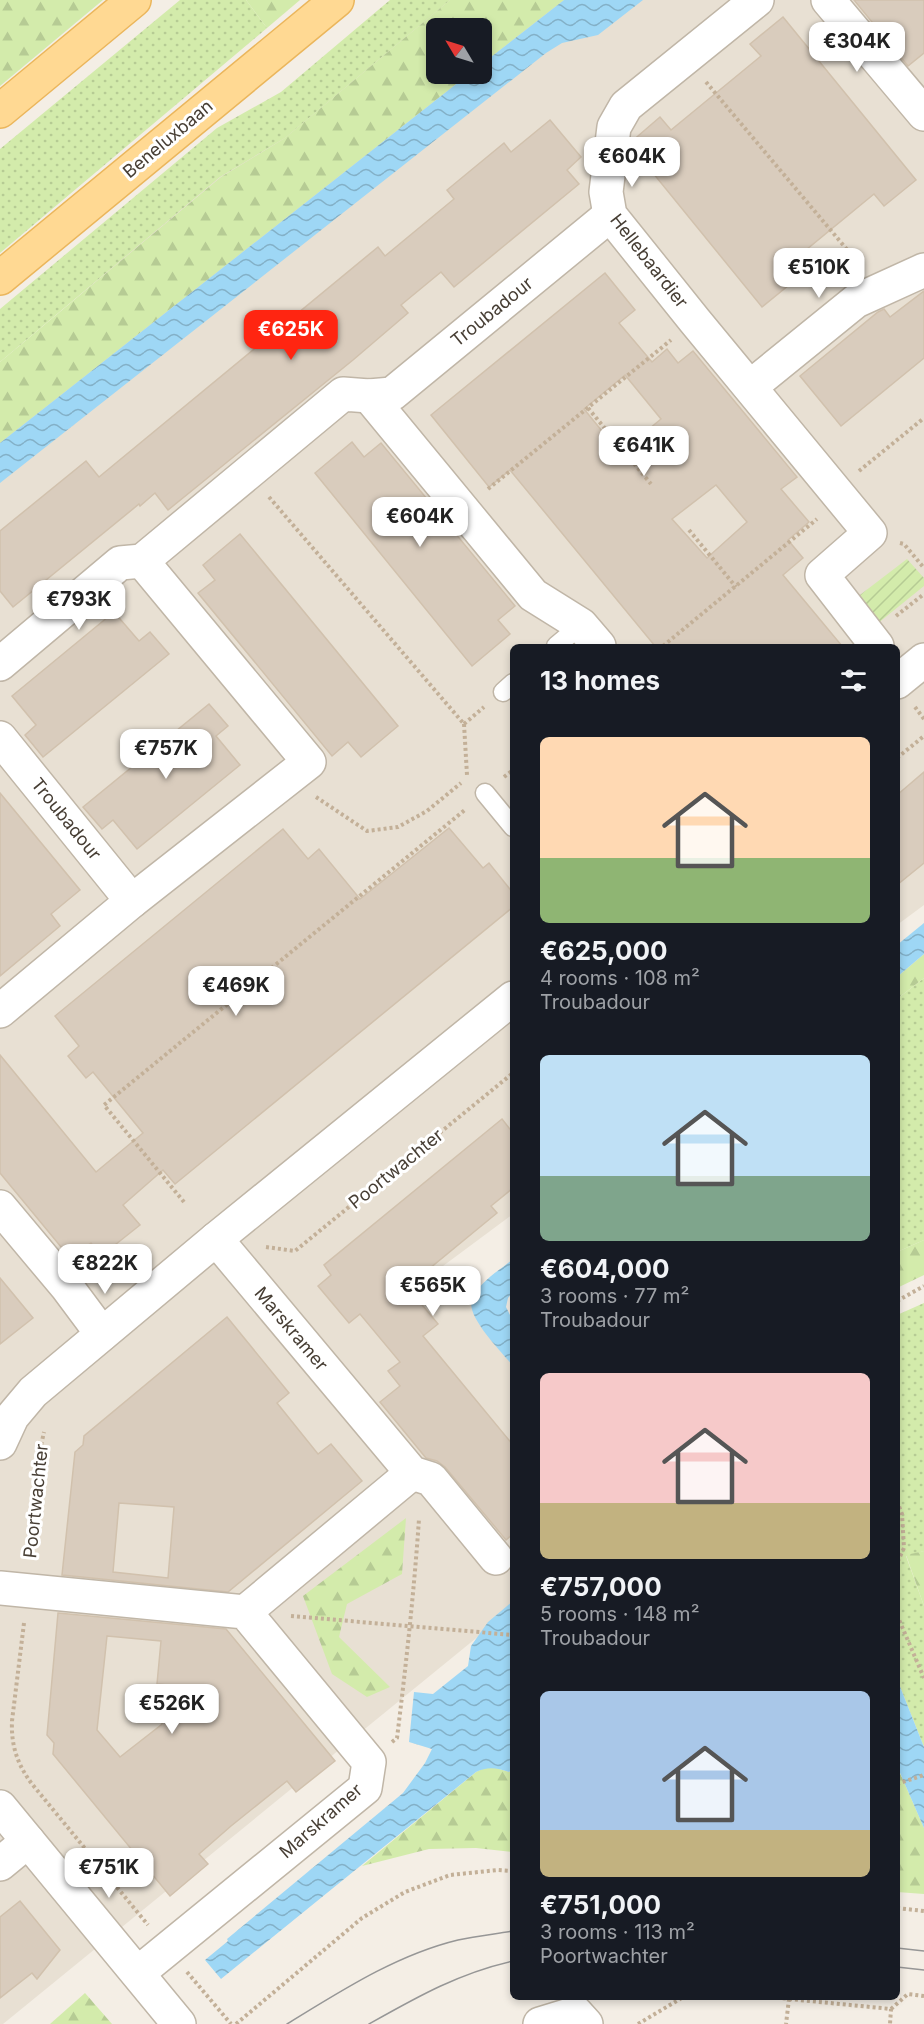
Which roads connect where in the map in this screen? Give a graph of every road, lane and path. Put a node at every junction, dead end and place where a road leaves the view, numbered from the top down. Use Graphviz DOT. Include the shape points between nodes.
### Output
graph roads {
  1 [pos="134,0"];
  2 [pos="337,0"];
  3 [pos="757,0"];
  4 [pos="828,0"];
  5 [pos="686,59"];
  6 [pos="0,111"];
  7 [pos="924,114"];
  8 [pos="610,215"];
  9 [pos="924,270"];
  10 [pos="0,278"];
  11 [pos="881,290"];
  12 [pos="695,321"];
  13 [pos="750,387"];
  14 [pos="369,396"];
  15 [pos="588,408"];
  16 [pos="924,418"];
  17 [pos="248,473"];
  18 [pos="651,484"];
  19 [pos="839,495"];
  20 [pos="462,510"];
  21 [pos="689,530"];
  22 [pos="142,561"];
  23 [pos="736,587"];
  24 [pos="590,636"];
  25 [pos="563,644"];
  26 [pos="665,644"];
  27 [pos="875,644"];
  28 [pos="0,664"];
  29 [pos="924,736"];
  30 [pos="0,738"];
  31 [pos="900,756"];
  32 [pos="510,772"];
  33 [pos="288,778"];
  34 [pos="485,793"];
  35 [pos="510,823"];
  36 [pos="132,901"];
  37 [pos="510,1001"];
  38 [pos="0,1011"];
  39 [pos="510,1075"];
  40 [pos="184,1202"];
  41 [pos="0,1207"];
  42 [pos="226,1252"];
  43 [pos="924,1286"];
  44 [pos="900,1299"];
  45 [pos="102,1334"];
  46 [pos="47,1427"];
  47 [pos="0,1443"];
  48 [pos="418,1475"];
  49 [pos="900,1509"];
  50 [pos="900,1557"];
  51 [pos="496,1558"];
  52 [pos="14,1589"];
  53 [pos="245,1612"];
  54 [pos="900,1622"];
  55 [pos="411,1626"];
  56 [pos="510,1635"];
  57 [pos="924,1678"];
  58 [pos="369,1762"];
  59 [pos="924,1775"];
  60 [pos="900,1783"];
  61 [pos="0,1807"];
  62 [pos="28,1841"];
  63 [pos="0,1864"];
  64 [pos="510,1871"];
  65 [pos="900,1908"];
  66 [pos="924,1911"];
  67 [pos="167,1948"];
  68 [pos="138,1973"];
  69 [pos="924,1996"];
  70 [pos="678,2000"];
  71 [pos="789,2000"];
  72 [pos="799,2000"];
  73 [pos="891,2009"];
  74 [pos="179,2024"];
  75 [pos="234,2024"];
  76 [pos="540,2024"];
  77 [pos="586,2024"];
  78 [pos="638,2024"];
  79 [pos="786,2024"];
  80 [pos="890,2024"];
  1 -- 6 [label="main road"];
  2 -- 10 [label="main road, Beneluxbaan"];
  3 -- 5 [label="street, Hellebaardier"];
  4 -- 7 [label="street"];
  5 -- 8 [label="street, Hellebaardier" via="626,106 614,127 606,192"];
  5 -- 11 [label="path"];
  8 -- 12 [label="street, Hellebaardier"];
  8 -- 14 [label="street, Troubadour" via="392,394"];
  9 -- 11 [label="street"];
  11 -- 13 [label="street" via="856,301"];
  12 -- 13 [label="street, Hellebaardier"];
  12 -- 15 [label="path"];
  13 -- 19 [label="street, Hellebaardier"];
  14 -- 17 [label="street, Troubadour" via="343,394"];
  14 -- 20 [label="street"];
  15 -- 18 [label="path"];
  15 -- 20 [label="path"];
  16 -- 19 [label="path"];
  17 -- 22 [label="street, Troubadour"];
  17 -- 33 [label="path" via="464,724 467,778 427,811 398,827 367,831"];
  19 -- 23 [label="path"];
  19 -- 27 [label="street, Hellebaardier" via="870,533 822,575"];
  20 -- 24 [label="street" via="533,596"];
  21 -- 23 [label="path"];
  22 -- 28 [label="street, Troubadour" via="120,563"];
  22 -- 33 [label="street" via="309,762"];
  23 -- 26 [label="path"];
  24 -- 25 [label="lane"];
  29 -- 31 [label="path"];
  30 -- 36 [label="street, Troubadour"];
  32 -- 34 [label="path"];
  33 -- 36 [label="street"];
  34 -- 35 [label="lane"];
  34 -- 40 [label="path" via="104,1105"];
  36 -- 38 [label="street"];
  37 -- 42 [label="street"];
  39 -- 42 [label="path, Poortwachter" via="295,1251 259,1246"];
  41 -- 45 [label="street"];
  42 -- 45 [label="street"];
  42 -- 48 [label="street, Marskramer"];
  43 -- 44 [label="path"];
  45 -- 47 [label="street" via="26,1398"];
  46 -- 52 [label="path, Poortwachter" via="40,1444"];
  48 -- 51 [label="street, Marskramer" via="431,1479"];
  48 -- 53 [label="street"];
  48 -- 55 [label="path"];
  49 -- 50 [label="path" via="904,1548"];
  52 -- 53 [label="street"];
  52 -- 67 [label="path, Poortwachter" via="12,1734 18,1761 32,1784"];
  53 -- 55 [label="path"];
  53 -- 58 [label="street, Marskramer"];
  54 -- 57 [label="path"];
  55 -- 56 [label="path"];
  55 -- 58 [label="path" via="397,1738"];
  58 -- 67 [label="street, Marskramer" via="365,1788"];
  59 -- 60 [label="path"];
  61 -- 62 [label="street"];
  62 -- 63 [label="street"];
  62 -- 68 [label="street"];
  64 -- 75 [label="path" via="450,1875 405,1892 363,1918"];
  65 -- 66 [label="path"];
  67 -- 68 [label="street, Marskramer"];
  67 -- 75 [label="path, Poortwachter"];
  68 -- 74 [label="street"];
  69 -- 73 [label="path" via="908,1994"];
  70 -- 78 [label="path"];
  71 -- 79 [label="path"];
  72 -- 73 [label="path"];
  73 -- 80 [label="path"];
  76 -- 77 [label="street" via="576,2013"];
}
